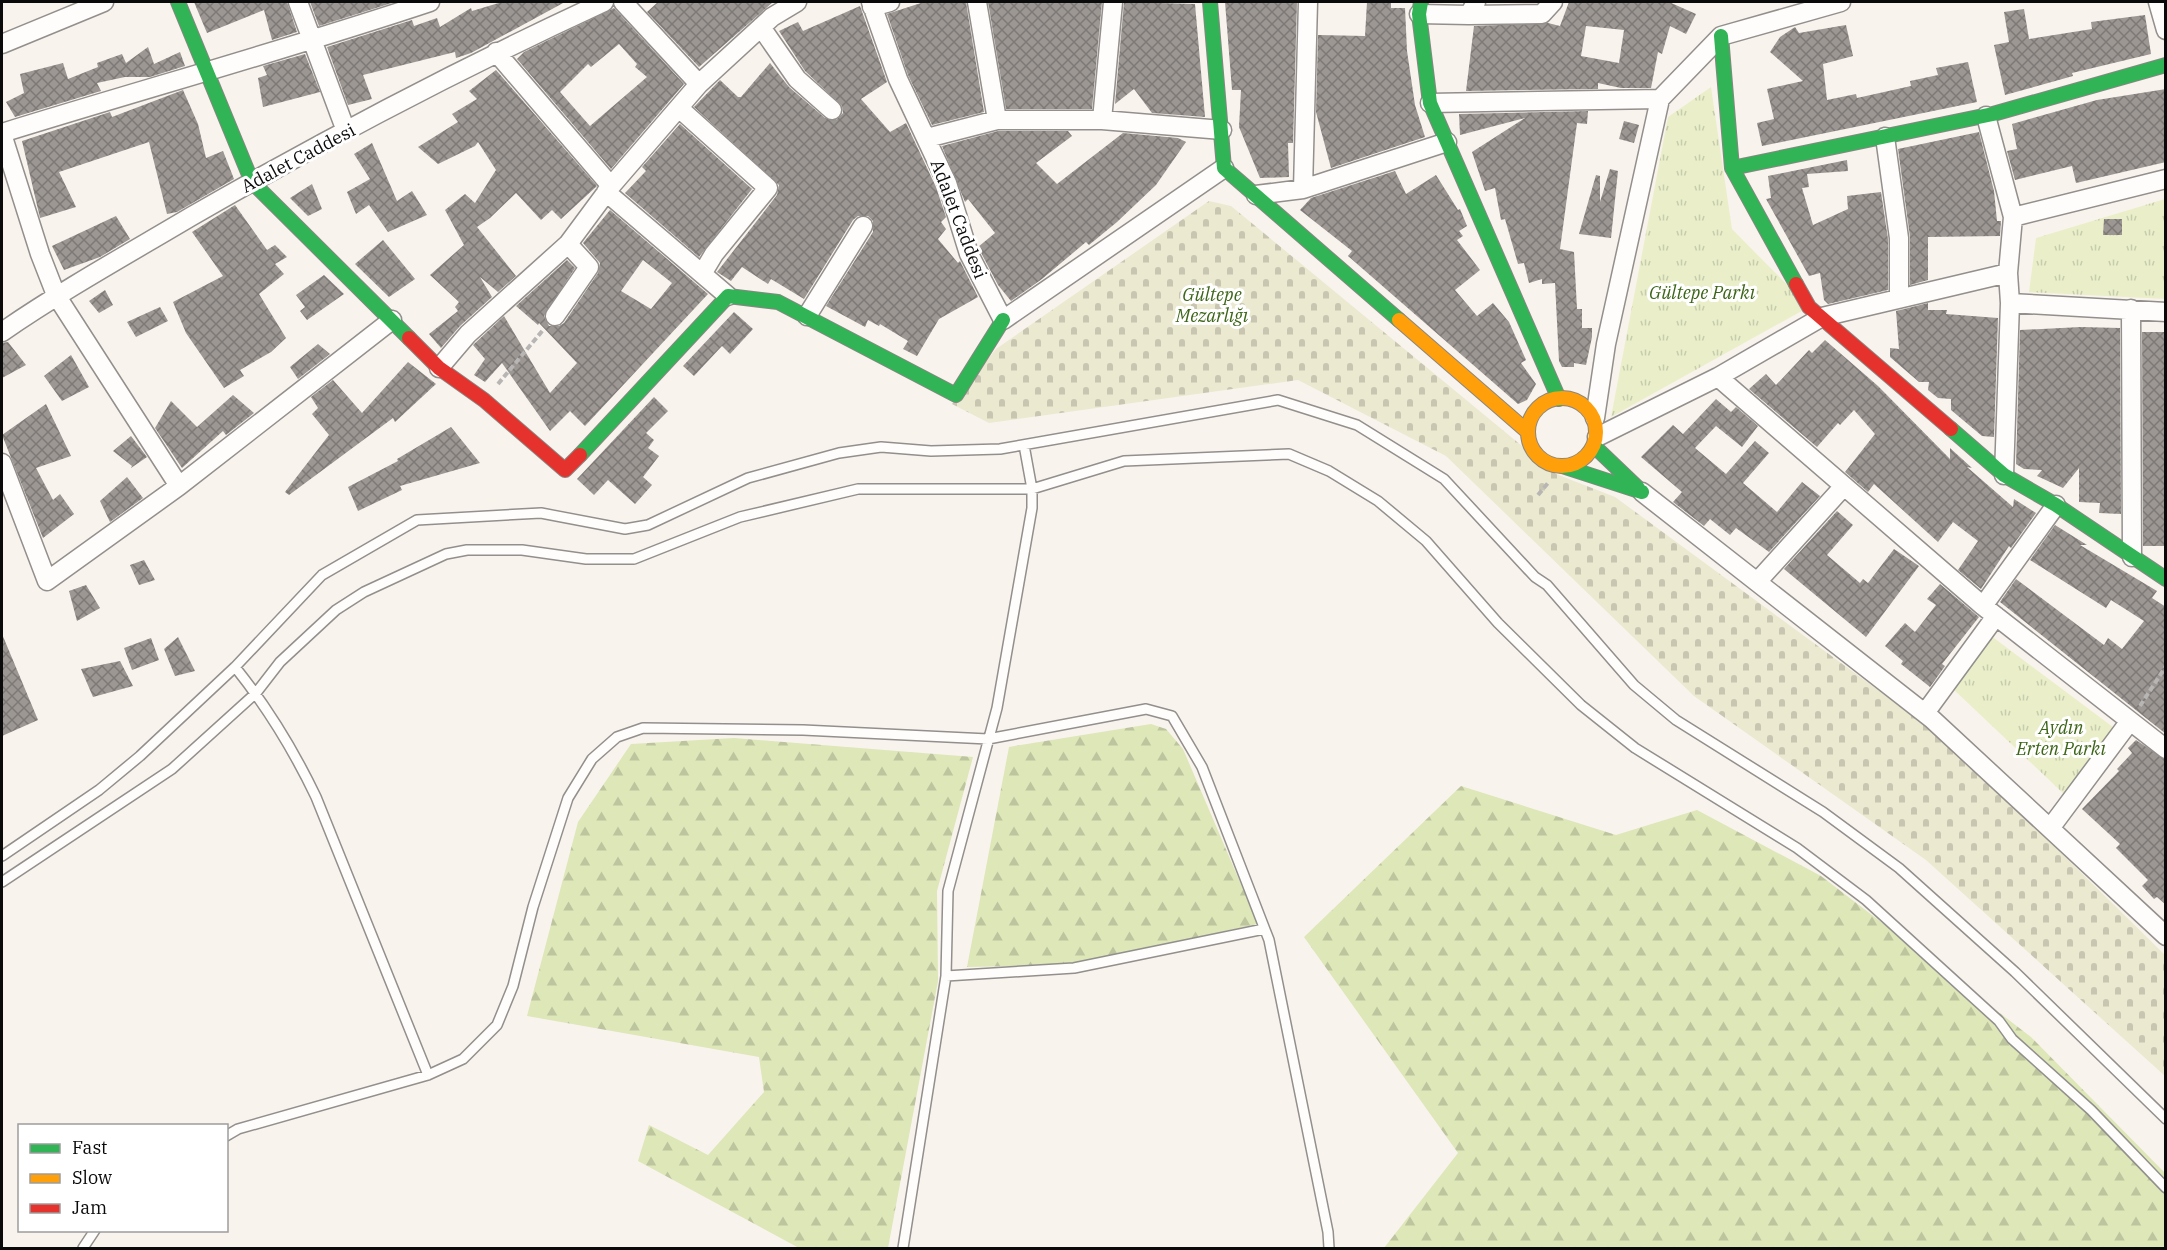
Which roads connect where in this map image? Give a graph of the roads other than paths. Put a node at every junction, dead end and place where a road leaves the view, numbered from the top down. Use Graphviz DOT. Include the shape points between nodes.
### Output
graph roads {
  1 [pos="104,2"];
  2 [pos="178,2"];
  3 [pos="298,2"];
  4 [pos="430,2"];
  5 [pos="603,2"];
  6 [pos="623,2"];
  7 [pos="797,2"];
  8 [pos="977,2"];
  9 [pos="1113,2"];
  10 [pos="1210,2"];
  11 [pos="1308,2"];
  12 [pos="1553,2"];
  13 [pos="1841,2"];
  14 [pos="2158,2"];
  15 [pos="878,3"];
  16 [pos="1420,8"];
  17 [pos="1472,8"];
  18 [pos="761,27"];
  19 [pos="2166,30"];
  20 [pos="1721,36"];
  21 [pos="312,42"];
  22 [pos="2,44"];
  23 [pos="496,52"];
  24 [pos="2166,65"];
  25 [pos="204,70"];
  26 [pos="699,84"];
  27 [pos="1660,99"];
  28 [pos="1430,103"];
  29 [pos="680,109"];
  30 [pos="832,110"];
  31 [pos="1986,116"];
  32 [pos="997,120"];
  33 [pos="1102,120"];
  34 [pos="1221,130"];
  35 [pos="346,131"];
  36 [pos="2,134"];
  37 [pos="1885,137"];
  38 [pos="927,138"];
  39 [pos="1447,142"];
  40 [pos="1224,168"];
  41 [pos="1732,168"];
  42 [pos="2166,179"];
  43 [pos="252,182"];
  44 [pos="608,189"];
  45 [pos="1303,189"];
  46 [pos="1256,195"];
  47 [pos="2013,217"];
  48 [pos="863,226"];
  49 [pos="568,244"];
  50 [pos="2008,273"];
  51 [pos="702,274"];
  52 [pos="56,295"];
  53 [pos="728,296"];
  54 [pos="1899,299"];
  55 [pos="2010,303"];
  56 [pos="2131,309"];
  57 [pos="2166,312"];
  58 [pos="555,316"];
  59 [pos="807,316"];
  60 [pos="1822,317"];
  61 [pos="392,320"];
  62 [pos="1003,320"];
  63 [pos="2,332"];
  64 [pos="439,368"];
  65 [pos="1718,377"];
  66 [pos="1559,399"];
  67 [pos="1527,432"];
  68 [pos="1595,434"];
  69 [pos="1024,445"];
  70 [pos="2,462"];
  71 [pos="1562,466"];
  72 [pos="2004,475"];
  73 [pos="179,486"];
  74 [pos="1844,486"];
  75 [pos="1032,489"];
  76 [pos="1642,492"];
  77 [pos="2056,505"];
  78 [pos="2132,557"];
  79 [pos="2166,579"];
  80 [pos="1757,582"];
  81 [pos="1990,611"];
  82 [pos="235,667"];
  83 [pos="256,693"];
  84 [pos="1925,713"];
  85 [pos="2130,721"];
  86 [pos="988,739"];
  87 [pos="2166,749"];
  88 [pos="2051,827"];
  89 [pos="2,856"];
  90 [pos="2,882"];
  91 [pos="1264,929"];
  92 [pos="2166,936"];
  93 [pos="946,976"];
  94 [pos="428,1075"];
  95 [pos="2166,1119"];
  96 [pos="228,1135"];
  97 [pos="2166,1188"];
  98 [pos="93,1232"];
  99 [pos="83,1248"];
  100 [pos="903,1248"];
  101 [pos="1329,1248"];
  1 -- 22 [label="street"];
  2 -- 25 [label="street"];
  3 -- 21 [label="street"];
  4 -- 21 [label="street"];
  5 -- 23 [label="street, Adalet Caddesi"];
  6 -- 26 [label="street"];
  7 -- 18 [label="street"];
  8 -- 32 [label="street"];
  9 -- 33 [label="street"];
  10 -- 34 [label="street"];
  11 -- 45 [label="street"];
  12 -- 17 [label="street" via="1542,14"];
  13 -- 20 [label="street"];
  14 -- 19 [label="street"];
  15 -- 38 [label="street, Adalet Caddesi" via="898,79"];
  16 -- 17 [label="street"];
  16 -- 28 [label="street"];
  18 -- 26 [label="street"];
  18 -- 30 [label="street" via="797,79"];
  20 -- 27 [label="street"];
  20 -- 41 [label="street"];
  21 -- 25 [label="street"];
  21 -- 35 [label="street"];
  23 -- 35 [label="street, Adalet Caddesi"];
  23 -- 44 [label="street"];
  24 -- 31 [label="street"];
  25 -- 36 [label="street"];
  25 -- 43 [label="street"];
  26 -- 29 [label="street"];
  27 -- 28 [label="street"];
  27 -- 68 [label="street" via="1606,344"];
  28 -- 39 [label="street"];
  29 -- 44 [label="street"];
  29 -- 51 [label="street" via="768,188"];
  31 -- 37 [label="street"];
  31 -- 47 [label="street"];
  32 -- 33 [label="street"];
  32 -- 38 [label="street"];
  33 -- 34 [label="street"];
  34 -- 40 [label="street"];
  35 -- 43 [label="street, Adalet Caddesi"];
  36 -- 52 [label="street"];
  37 -- 41 [label="street"];
  37 -- 54 [label="street" via="1898,220"];
  38 -- 62 [label="street, Adalet Caddesi" via="947,183 969,254"];
  39 -- 45 [label="street"];
  39 -- 66 [label="street"];
  40 -- 46 [label="street"];
  40 -- 62 [label="street"];
  41 -- 60 [label="street" via="1809,307"];
  42 -- 47 [label="street"];
  43 -- 52 [label="street, Adalet Caddesi"];
  43 -- 61 [label="street"];
  44 -- 49 [label="street"];
  44 -- 51 [label="street"];
  45 -- 46 [label="street"];
  46 -- 67 [label="street"];
  47 -- 50 [label="street"];
  48 -- 59 [label="street"];
  49 -- 58 [label="street" via="589,267"];
  49 -- 64 [label="street" via="468,334"];
  50 -- 54 [label="street"];
  50 -- 55 [label="street"];
  51 -- 53 [label="street"];
  52 -- 63 [label="street, Adalet Caddesi"];
  52 -- 73 [label="street"];
  53 -- 59 [label="street" via="778,302"];
  53 -- 64 [label="street" via="565,470 484,400"];
  54 -- 60 [label="street"];
  55 -- 56 [label="street"];
  55 -- 72 [label="street"];
  56 -- 57 [label="street"];
  56 -- 78 [label="street"];
  59 -- 62 [label="street" via="956,395"];
  60 -- 65 [label="street"];
  60 -- 72 [label="street"];
  61 -- 64 [label="street"];
  61 -- 73 [label="street"];
  65 -- 68 [label="street"];
  65 -- 74 [label="street"];
  66 -- 67 [label="street" via="1552,398 1534,411"];
  66 -- 68 [label="street" via="1582,403"];
  67 -- 71 [label="street" via="1529,442 1542,459"];
  68 -- 71 [label="street" via="1581,461"];
  68 -- 76 [label="street"];
  69 -- 75 [label="lane"];
  69 -- 82 [label="lane" via="931,452 881,447 839,453 748,478 648,525 625,529 541,513 417,520 322,575"];
  69 -- 95 [label="lane" via="1278,400 1357,425 1444,479 1535,577 1547,585 1634,685 1676,720 1823,812 1899,868 2015,972"];
  70 -- 73 [label="street" via="47,581"];
  71 -- 76 [label="street"];
  72 -- 77 [label="street"];
  74 -- 80 [label="street"];
  74 -- 81 [label="street"];
  75 -- 83 [label="lane" via="858,489 740,517 634,559 586,559 522,550 446,554 364,592 336,610 280,662"];
  75 -- 86 [label="lane" via="999,696"];
  75 -- 97 [label="lane" via="1124,461 1289,454 1329,471 1378,501 1426,540 1498,623 1581,705 1635,748 1797,848 1866,900 1999,1021 2012,1039 2091,1110"];
  76 -- 80 [label="street"];
  77 -- 78 [label="street"];
  77 -- 81 [label="street"];
  78 -- 79 [label="street"];
  80 -- 84 [label="street"];
  81 -- 84 [label="street"];
  81 -- 85 [label="street"];
  82 -- 83 [label="lane"];
  82 -- 89 [label="lane" via="115,778"];
  83 -- 90 [label="lane" via="172,769"];
  83 -- 94 [label="lane" via="300,762 316,797"];
  84 -- 88 [label="street"];
  85 -- 87 [label="street"];
  85 -- 88 [label="street"];
  86 -- 91 [label="lane" via="1146,709 1172,716 1202,767"];
  86 -- 93 [label="lane" via="948,891"];
  86 -- 94 [label="lane" via="655,728 617,737 592,759 568,798 513,986 497,1025 463,1059"];
  88 -- 92 [label="street"];
  91 -- 93 [label="lane" via="1074,968"];
  91 -- 101 [label="lane" via="1272,952"];
  93 -- 100 [label="lane"];
  94 -- 96 [label="lane"];
  98 -- 99 [label="lane"];
}
